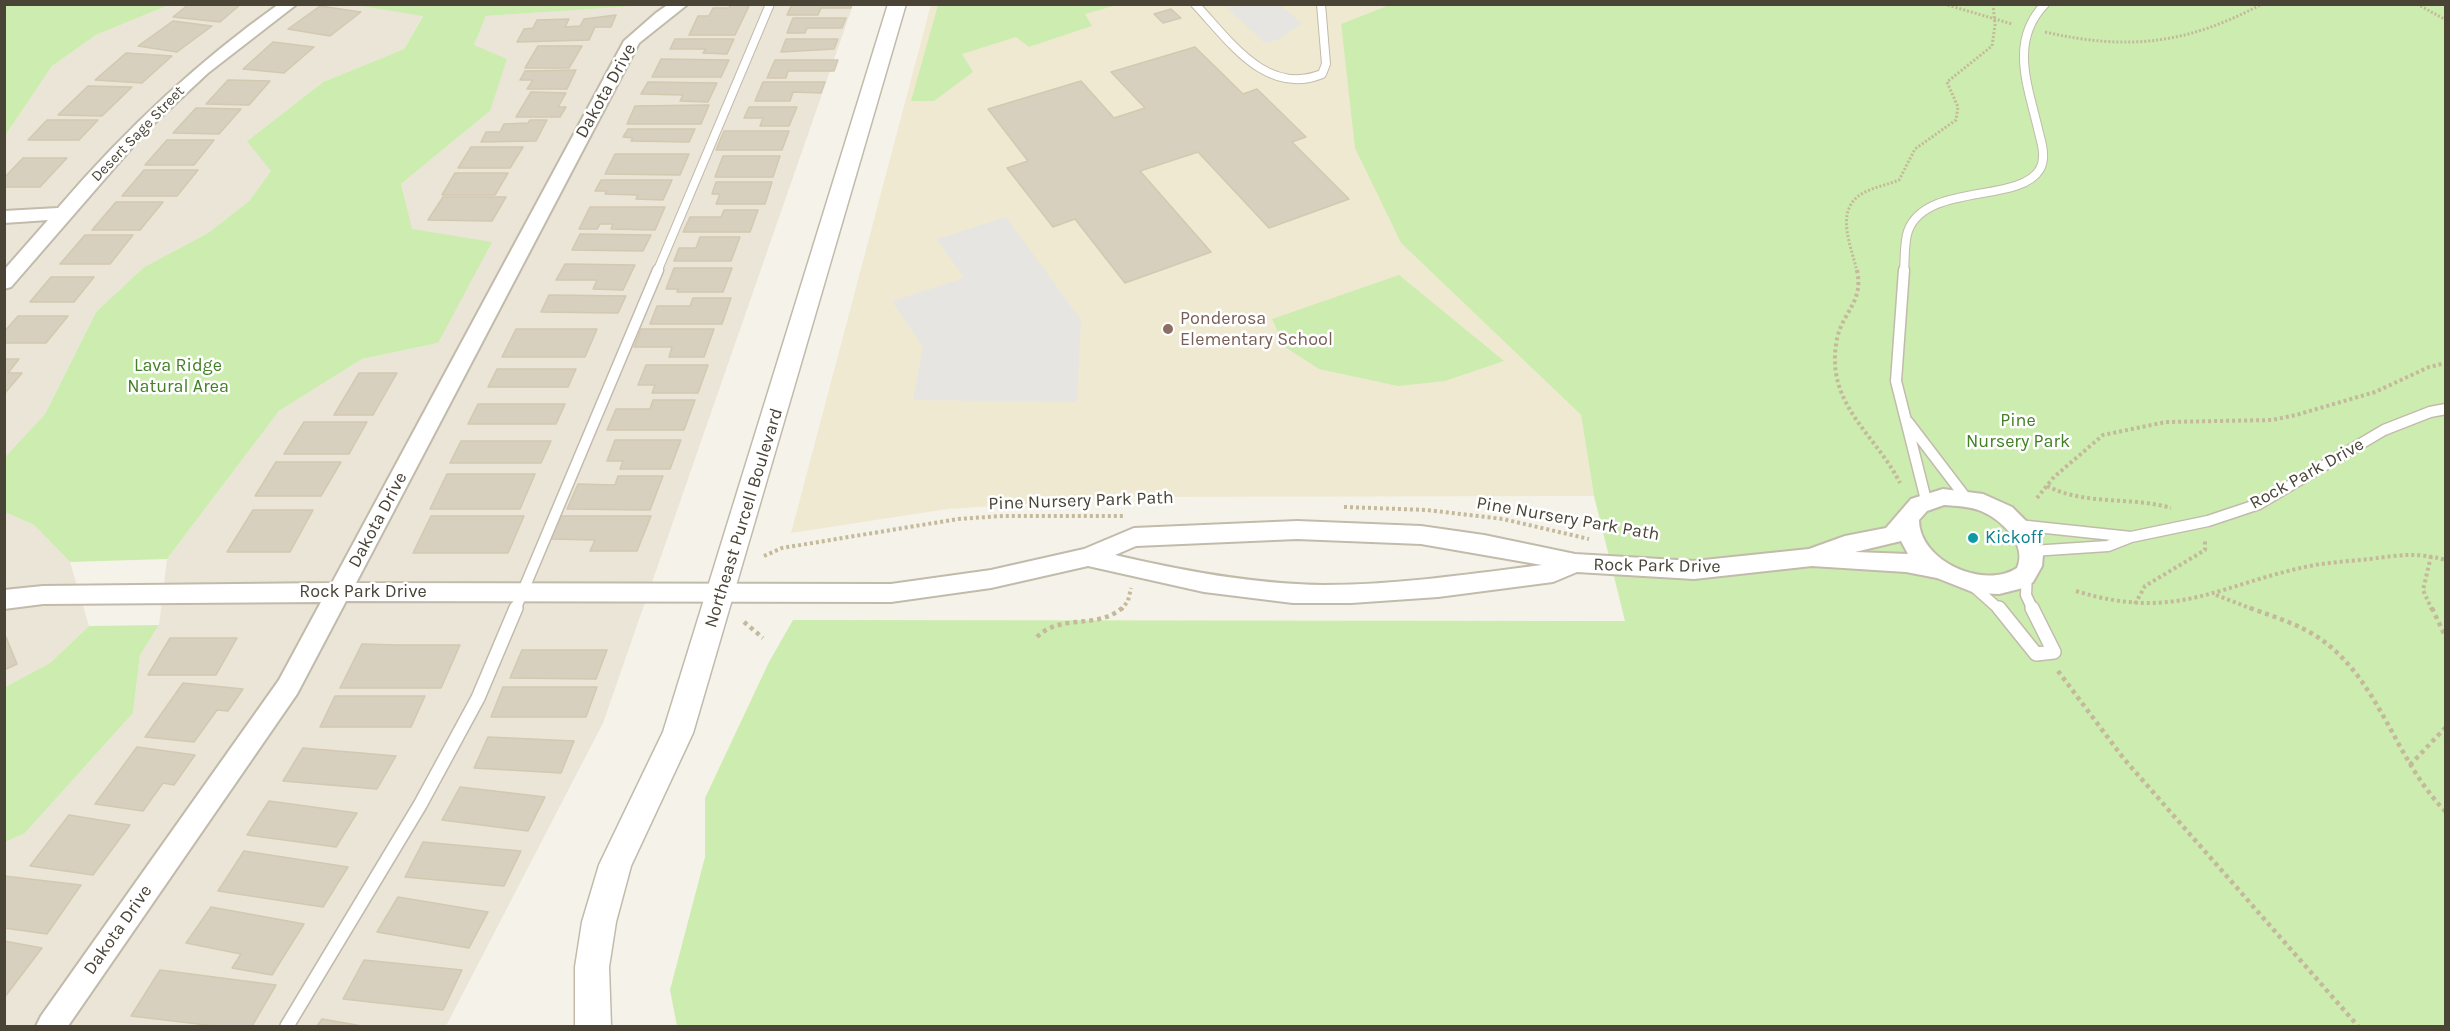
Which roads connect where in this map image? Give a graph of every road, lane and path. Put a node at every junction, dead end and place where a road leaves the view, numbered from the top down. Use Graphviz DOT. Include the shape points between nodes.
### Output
graph roads {
  1 [pos="290,4"];
  2 [pos="681,4"];
  3 [pos="770,4"];
  4 [pos="897,4"];
  5 [pos="1195,4"];
  6 [pos="1321,4"];
  7 [pos="1944,4"];
  8 [pos="1993,4"];
  9 [pos="2045,4"];
  10 [pos="2262,4"];
  11 [pos="2417,4"];
  12 [pos="1994,19"];
  13 [pos="2445,20"];
  14 [pos="2026,27"];
  15 [pos="65,213"];
  16 [pos="4,217"];
  17 [pos="4,283"];
  18 [pos="2445,363"];
  19 [pos="2445,410"];
  20 [pos="1906,421"];
  21 [pos="1902,491"];
  22 [pos="1965,498"];
  23 [pos="2037,498"];
  24 [pos="1926,500"];
  25 [pos="1333,507"];
  26 [pos="1133,516"];
  27 [pos="1908,520"];
  28 [pos="2018,525"];
  29 [pos="2131,537"];
  30 [pos="1596,540"];
  31 [pos="2032,551"];
  32 [pos="2431,555"];
  33 [pos="764,556"];
  34 [pos="1088,557"];
  35 [pos="1810,558"];
  36 [pos="2445,560"];
  37 [pos="1575,563"];
  38 [pos="1936,569"];
  39 [pos="2026,573"];
  40 [pos="1132,581"];
  41 [pos="1970,584"];
  42 [pos="2076,591"];
  43 [pos="340,592"];
  44 [pos="523,592"];
  45 [pos="722,592"];
  46 [pos="2216,595"];
  47 [pos="4,600"];
  48 [pos="744,622"];
  49 [pos="1037,637"];
  50 [pos="2445,638"];
  51 [pos="763,639"];
  52 [pos="2045,653"];
  53 [pos="2445,727"];
  54 [pos="2410,765"];
  55 [pos="2445,812"];
  56 [pos="51,1026"];
  57 [pos="287,1026"];
  58 [pos="593,1026"];
  59 [pos="2358,1026"];
  1 -- 15 [label="street, Desert Sage Street" via="180,89 123,145"];
  2 -- 43 [label="street, Dakota Drive" via="632,41"];
  3 -- 44 [label="lane"];
  4 -- 45 [label="street, Northeast Purcell Boulevard"];
  5 -- 6 [label="lane" via="1267,74 1288,81 1309,80 1322,74 1326,64"];
  7 -- 12 [label="path"];
  8 -- 12 [label="path"];
  9 -- 14 [label="lane"];
  10 -- 14 [label="path" via="2224,24 2167,39 2076,39"];
  11 -- 13 [label="path"];
  12 -- 14 [label="path"];
  12 -- 21 [label="path" via="1994,41 1988,52 1947,82 1958,107 1956,120 1916,149 1899,180 1862,193 1847,214 1847,234 1859,286 1857,298 1839,330 1837,374 1846,405 1894,471"];
  14 -- 20 [label="lane" via="2023,55 2043,158 2039,172 2022,183 1939,202 1921,213 1908,231 1895,373 1896,396"];
  15 -- 16 [label="street"];
  15 -- 17 [label="street, Desert Sage Street"];
  18 -- 23 [label="path" via="2429,366 2375,392 2296,415 2272,420 2166,422 2103,435 2075,456"];
  19 -- 29 [label="lane, Rock Park Drive" via="2384,430 2259,504 2208,521"];
  20 -- 22 [label="lane"];
  20 -- 24 [label="lane" via="1914,466"];
  22 -- 24 [label="street"];
  22 -- 28 [label="street" via="1986,503"];
  24 -- 27 [label="street" via="1913,509"];
  25 -- 30 [label="path, Pine Nursery Park Path" via="1378,506 1503,519"];
  26 -- 33 [label="path, Pine Nursery Park Path" via="958,519 782,548"];
  27 -- 35 [label="street, Rock Park Drive" via="1893,535 1845,545"];
  27 -- 38 [label="street" via="1914,545"];
  28 -- 29 [label="lane, Rock Park Drive"];
  28 -- 31 [label="street"];
  29 -- 31 [label="lane, Rock Park Drive" via="2108,546"];
  31 -- 39 [label="street"];
  32 -- 36 [label="path"];
  32 -- 46 [label="path" via="2385,555 2315,566"];
  32 -- 50 [label="path" via="2423,590"];
  34 -- 37 [label="street" via="1133,570 1239,587 1320,594 1387,592 1553,573"];
  34 -- 37 [label="street, Rock Park Drive" via="1134,537 1296,530 1421,535"];
  34 -- 45 [label="street, Rock Park Drive" via="991,579 891,593"];
  35 -- 37 [label="street, Rock Park Drive" via="1694,570"];
  35 -- 38 [label="street, Rock Park Drive" via="1906,561"];
  38 -- 41 [label="street"];
  39 -- 41 [label="street" via="2003,585"];
  39 -- 52 [label="lane" via="2026,595 2054,652"];
  40 -- 49 [label="path" via="1126,604 1112,616 1094,622 1049,626"];
  41 -- 52 [label="lane" via="1992,600 2036,654"];
  42 -- 46 [label="path" via="2135,604 2168,604"];
  43 -- 44 [label="street, Rock Park Drive"];
  43 -- 47 [label="street, Rock Park Drive" via="43,595"];
  43 -- 56 [label="street, Dakota Drive" via="288,687"];
  44 -- 45 [label="street, Rock Park Drive"];
  44 -- 57 [label="lane" via="478,698 420,805"];
  45 -- 58 [label="street, Northeast Purcell Boulevard" via="678,733 615,865 599,922 592,967"];
  46 -- 54 [label="path" via="2290,624 2337,653 2366,691"];
  48 -- 51 [label="path"];
  52 -- 59 [label="path" via="2124,759"];
  53 -- 54 [label="path"];
  54 -- 55 [label="path"];
}
